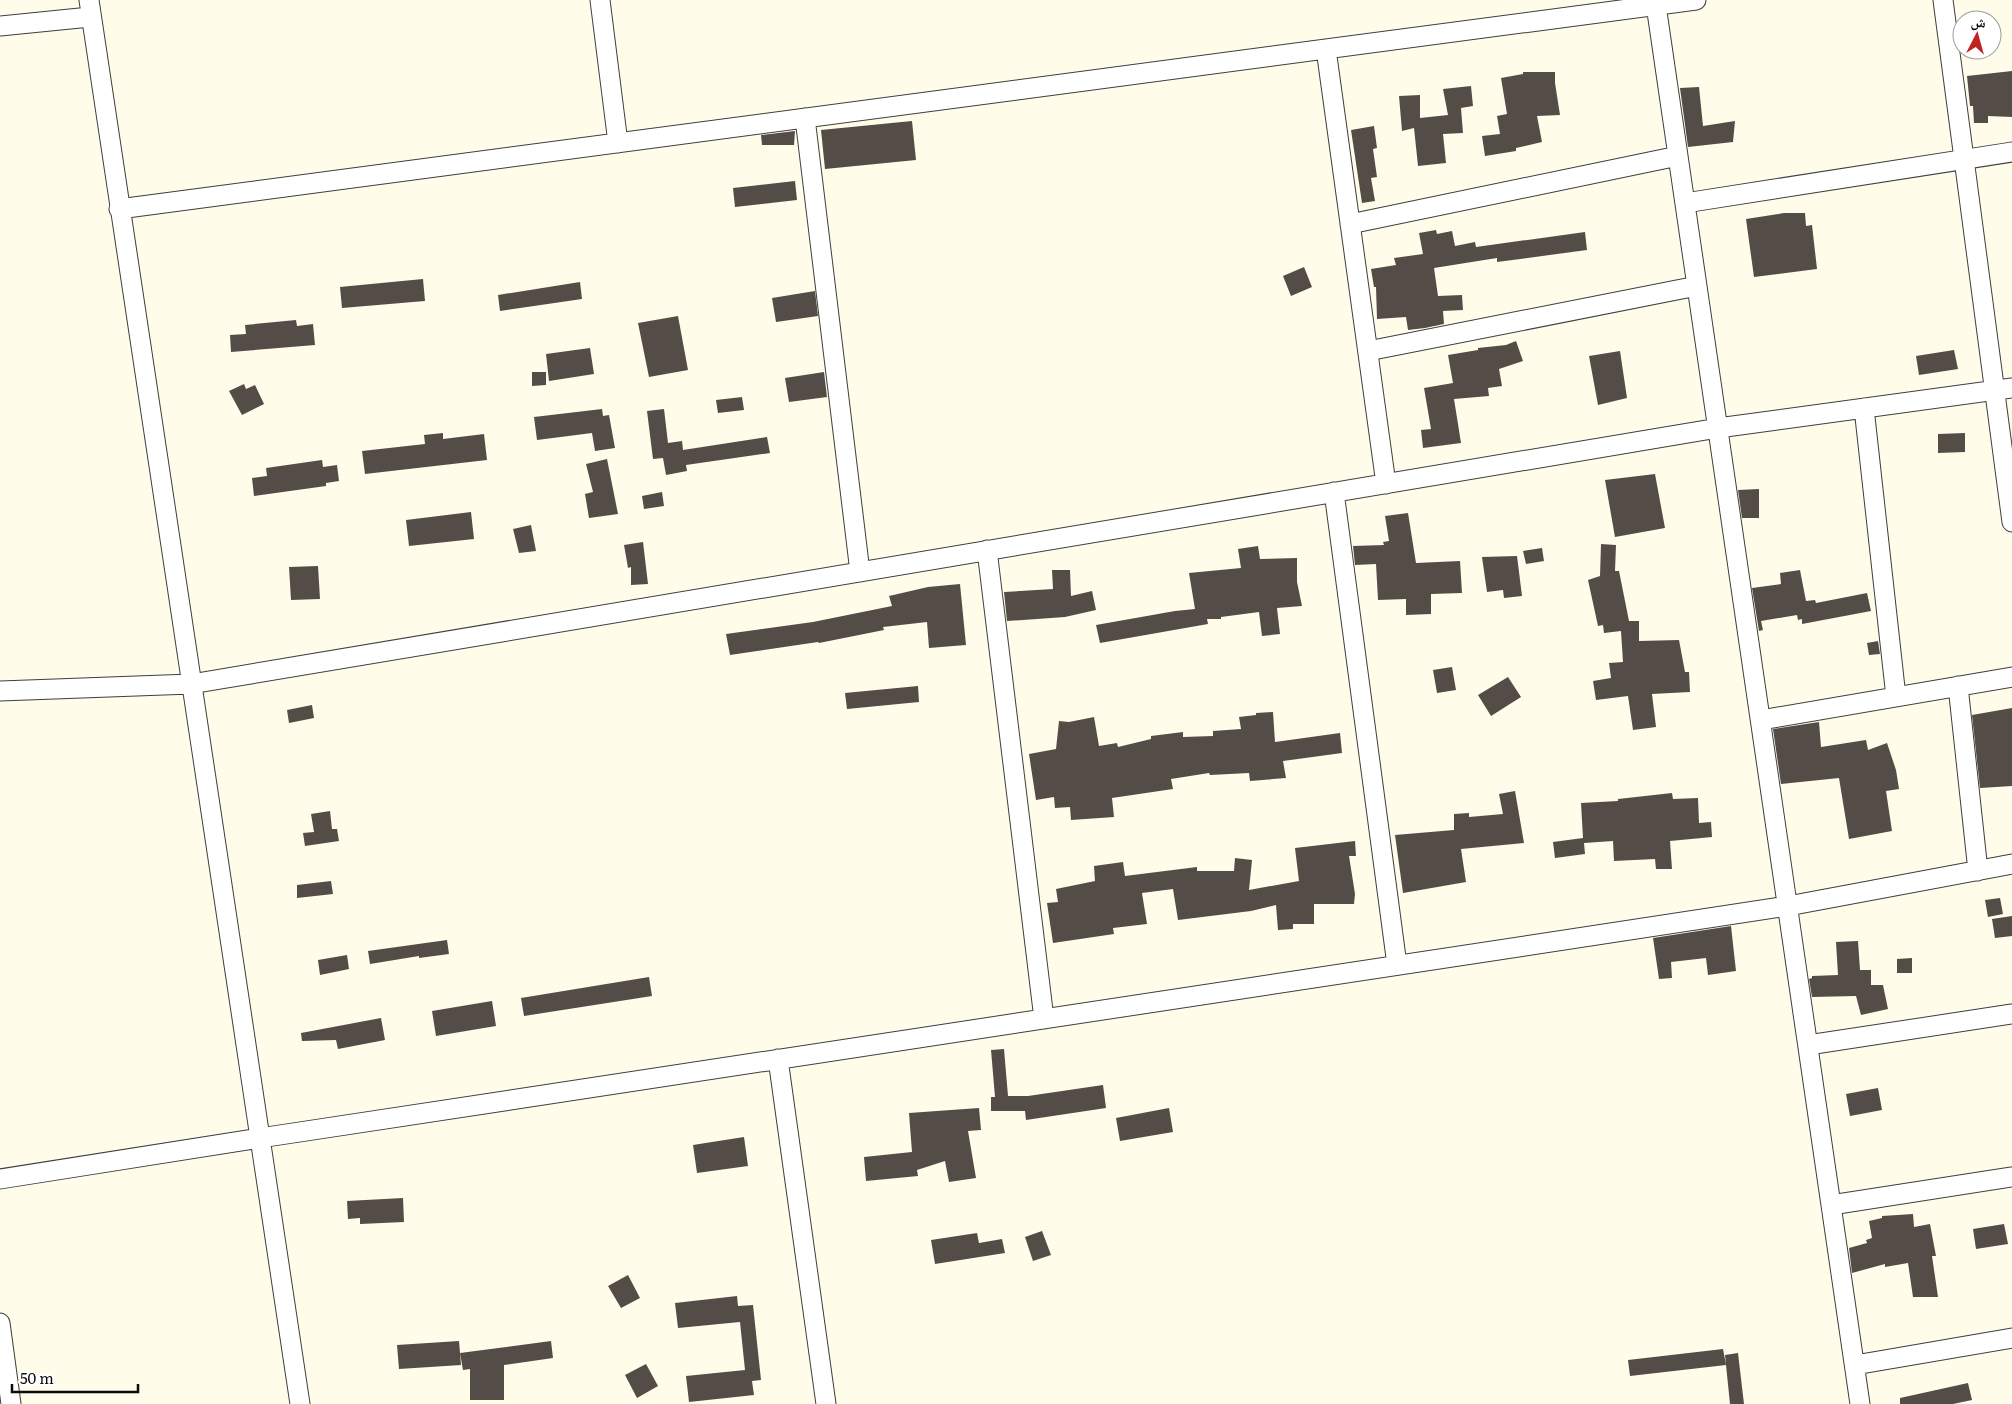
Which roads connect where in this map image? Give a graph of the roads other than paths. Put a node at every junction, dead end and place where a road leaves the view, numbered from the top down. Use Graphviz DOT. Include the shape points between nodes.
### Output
graph roads {
  1 [pos="600,0"];
  2 [pos="1696,0"];
  3 [pos="1943,0"];
  4 [pos="1656,5"];
  5 [pos="89,8"];
  6 [pos="0,26"];
  7 [pos="1326,49"];
  8 [pos="806,118"];
  9 [pos="618,143"];
  10 [pos="2012,152"];
  11 [pos="1678,156"];
  12 [pos="1964,160"];
  13 [pos="1685,203"];
  14 [pos="119,209"];
  15 [pos="1350,224"];
  16 [pos="1697,286"];
  17 [pos="1368,351"];
  18 [pos="2003,389"];
  19 [pos="1864,408"];
  20 [pos="1718,428"];
  21 [pos="1386,484"];
  22 [pos="1334,492"];
  23 [pos="2012,522"];
  24 [pos="987,550"];
  25 [pos="860,572"];
  26 [pos="2012,677"];
  27 [pos="191,684"];
  28 [pos="1958,686"];
  29 [pos="0,691"];
  30 [pos="1896,697"];
  31 [pos="1761,720"];
  32 [pos="2012,864"];
  33 [pos="1978,871"];
  34 [pos="1788,906"];
  35 [pos="1397,965"];
  36 [pos="2012,1014"];
  37 [pos="1044,1019"];
  38 [pos="1808,1045"];
  39 [pos="778,1059"];
  40 [pos="260,1138"];
  41 [pos="2012,1177"];
  42 [pos="0,1179"];
  43 [pos="1831,1204"];
  44 [pos="0,1323"];
  45 [pos="2012,1338"];
  46 [pos="1854,1365"];
  47 [pos="11,1404"];
  48 [pos="300,1404"];
  49 [pos="826,1404"];
  50 [pos="1860,1404"];
  1 -- 9 [label="street"];
  2 -- 4 [label="street"];
  3 -- 12 [label="street"];
  4 -- 7 [label="street"];
  4 -- 11 [label="street"];
  5 -- 6 [label="street"];
  5 -- 14 [label="street"];
  7 -- 8 [label="street"];
  7 -- 15 [label="street"];
  8 -- 9 [label="street"];
  8 -- 25 [label="street"];
  9 -- 14 [label="street"];
  10 -- 12 [label="street"];
  11 -- 13 [label="street"];
  11 -- 15 [label="street"];
  12 -- 13 [label="street"];
  12 -- 18 [label="street"];
  13 -- 16 [label="street"];
  14 -- 27 [label="street"];
  15 -- 17 [label="street"];
  16 -- 17 [label="street"];
  16 -- 20 [label="street"];
  17 -- 21 [label="street"];
  18 -- 19 [label="street"];
  18 -- 23 [label="street"];
  19 -- 20 [label="street"];
  19 -- 30 [label="street"];
  20 -- 21 [label="street"];
  20 -- 31 [label="street"];
  21 -- 22 [label="street"];
  22 -- 24 [label="street"];
  22 -- 35 [label="street"];
  24 -- 25 [label="street"];
  24 -- 37 [label="street"];
  25 -- 27 [label="street"];
  26 -- 28 [label="street"];
  27 -- 29 [label="street"];
  27 -- 40 [label="street"];
  28 -- 30 [label="street"];
  28 -- 33 [label="street"];
  30 -- 31 [label="street"];
  31 -- 34 [label="street"];
  32 -- 33 [label="street"];
  33 -- 34 [label="street"];
  34 -- 35 [label="street"];
  34 -- 38 [label="street"];
  35 -- 37 [label="street"];
  36 -- 38 [label="street"];
  37 -- 39 [label="street"];
  38 -- 43 [label="street"];
  39 -- 40 [label="street"];
  39 -- 49 [label="street"];
  40 -- 42 [label="street"];
  40 -- 48 [label="street"];
  41 -- 43 [label="street"];
  43 -- 46 [label="street"];
  44 -- 47 [label="street"];
  45 -- 46 [label="street"];
  46 -- 50 [label="street"];
}
